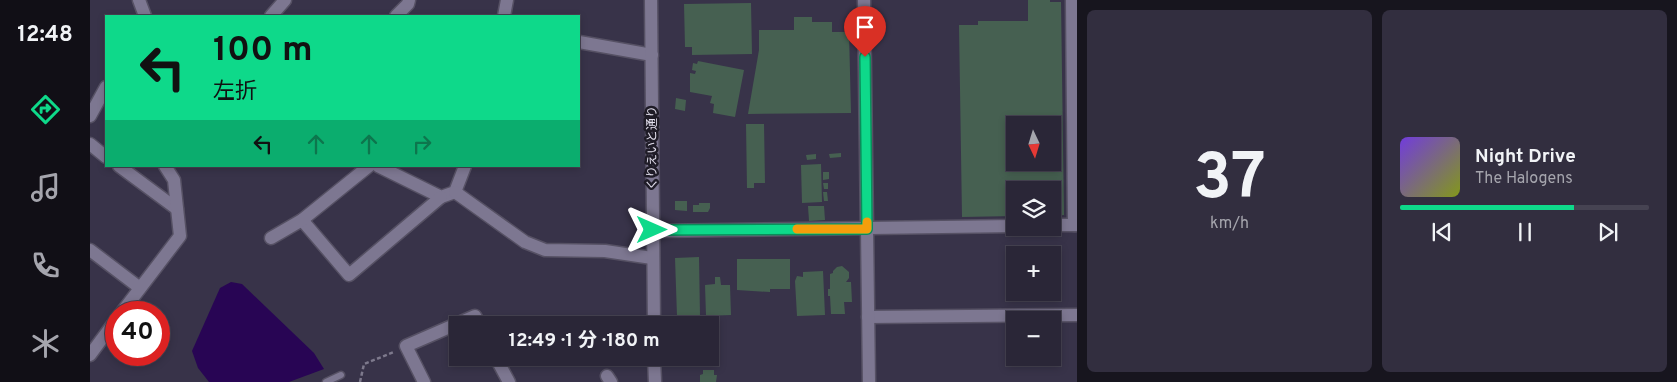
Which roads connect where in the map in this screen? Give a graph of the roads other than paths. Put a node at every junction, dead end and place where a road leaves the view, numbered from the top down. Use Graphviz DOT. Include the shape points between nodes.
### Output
graph roads {
  1 [pos="139,0"];
  2 [pos="409,0"];
  3 [pos="507,0"];
  4 [pos="651,0"];
  5 [pos="864,0"];
  6 [pos="1072,0"];
  7 [pos="146,15"];
  8 [pos="397,15"];
  9 [pos="504,15"];
  10 [pos="580,42"];
  11 [pos="652,54"];
  12 [pos="105,89"];
  13 [pos="90,116"];
  14 [pos="90,144"];
  15 [pos="105,156"];
  16 [pos="120,167"];
  17 [pos="166,167"];
  18 [pos="368,167"];
  19 [pos="380,167"];
  20 [pos="465,167"];
  21 [pos="455,192"];
  22 [pos="441,197"];
  23 [pos="177,210"];
  24 [pos="302,220"];
  25 [pos="1061,225"];
  26 [pos="1076,225"];
  27 [pos="1006,226"];
  28 [pos="867,229"];
  29 [pos="652,230"];
  30 [pos="271,238"];
  31 [pos="90,250"];
  32 [pos="652,258"];
  33 [pos="140,288"];
  34 [pos="130,301"];
  35 [pos="1077,315"];
  36 [pos="654,316"];
  37 [pos="868,317"];
  38 [pos="449,327"];
  39 [pos="105,335"];
  40 [pos="90,355"];
  41 [pos="500,366"];
  42 [pos="654,366"];
  43 [pos="341,375"];
  44 [pos="326,382"];
  45 [pos="424,382"];
  46 [pos="509,382"];
  47 [pos="655,382"];
  48 [pos="869,382"];
  1 -- 7 [label="street"];
  2 -- 8 [label="street"];
  3 -- 9 [label="street"];
  4 -- 11 [label="street, くりえいと通り"];
  5 -- 28 [label="street"];
  6 -- 26 [label="street"];
  10 -- 11 [label="street"];
  11 -- 29 [label="street, くりえいと通り"];
  12 -- 13 [label="street"];
  14 -- 15 [label="street"];
  16 -- 23 [label="street"];
  17 -- 23 [label="street" via="174,180"];
  18 -- 24 [label="street"];
  19 -- 22 [label="street"];
  20 -- 21 [label="street"];
  21 -- 22 [label="street"];
  21 -- 32 [label="street" via="525,242 544,250 605,251"];
  22 -- 24 [label="street" via="349,275"];
  23 -- 33 [label="street" via="180,236"];
  24 -- 30 [label="street"];
  25 -- 26 [label="street"];
  27 -- 28 [label="street"];
  28 -- 29 [label="street"];
  28 -- 37 [label="street"];
  29 -- 32 [label="street, くりえいと通り"];
  31 -- 33 [label="street"];
  32 -- 36 [label="street, くりえいと通り"];
  33 -- 34 [label="street"];
  35 -- 37 [label="street"];
  37 -- 48 [label="street"];
  38 -- 45 [label="street" via="406,346"];
  39 -- 40 [label="street"];
  41 -- 46 [label="street"];
  42 -- 47 [label="street"];
  43 -- 44 [label="lane"];
}
